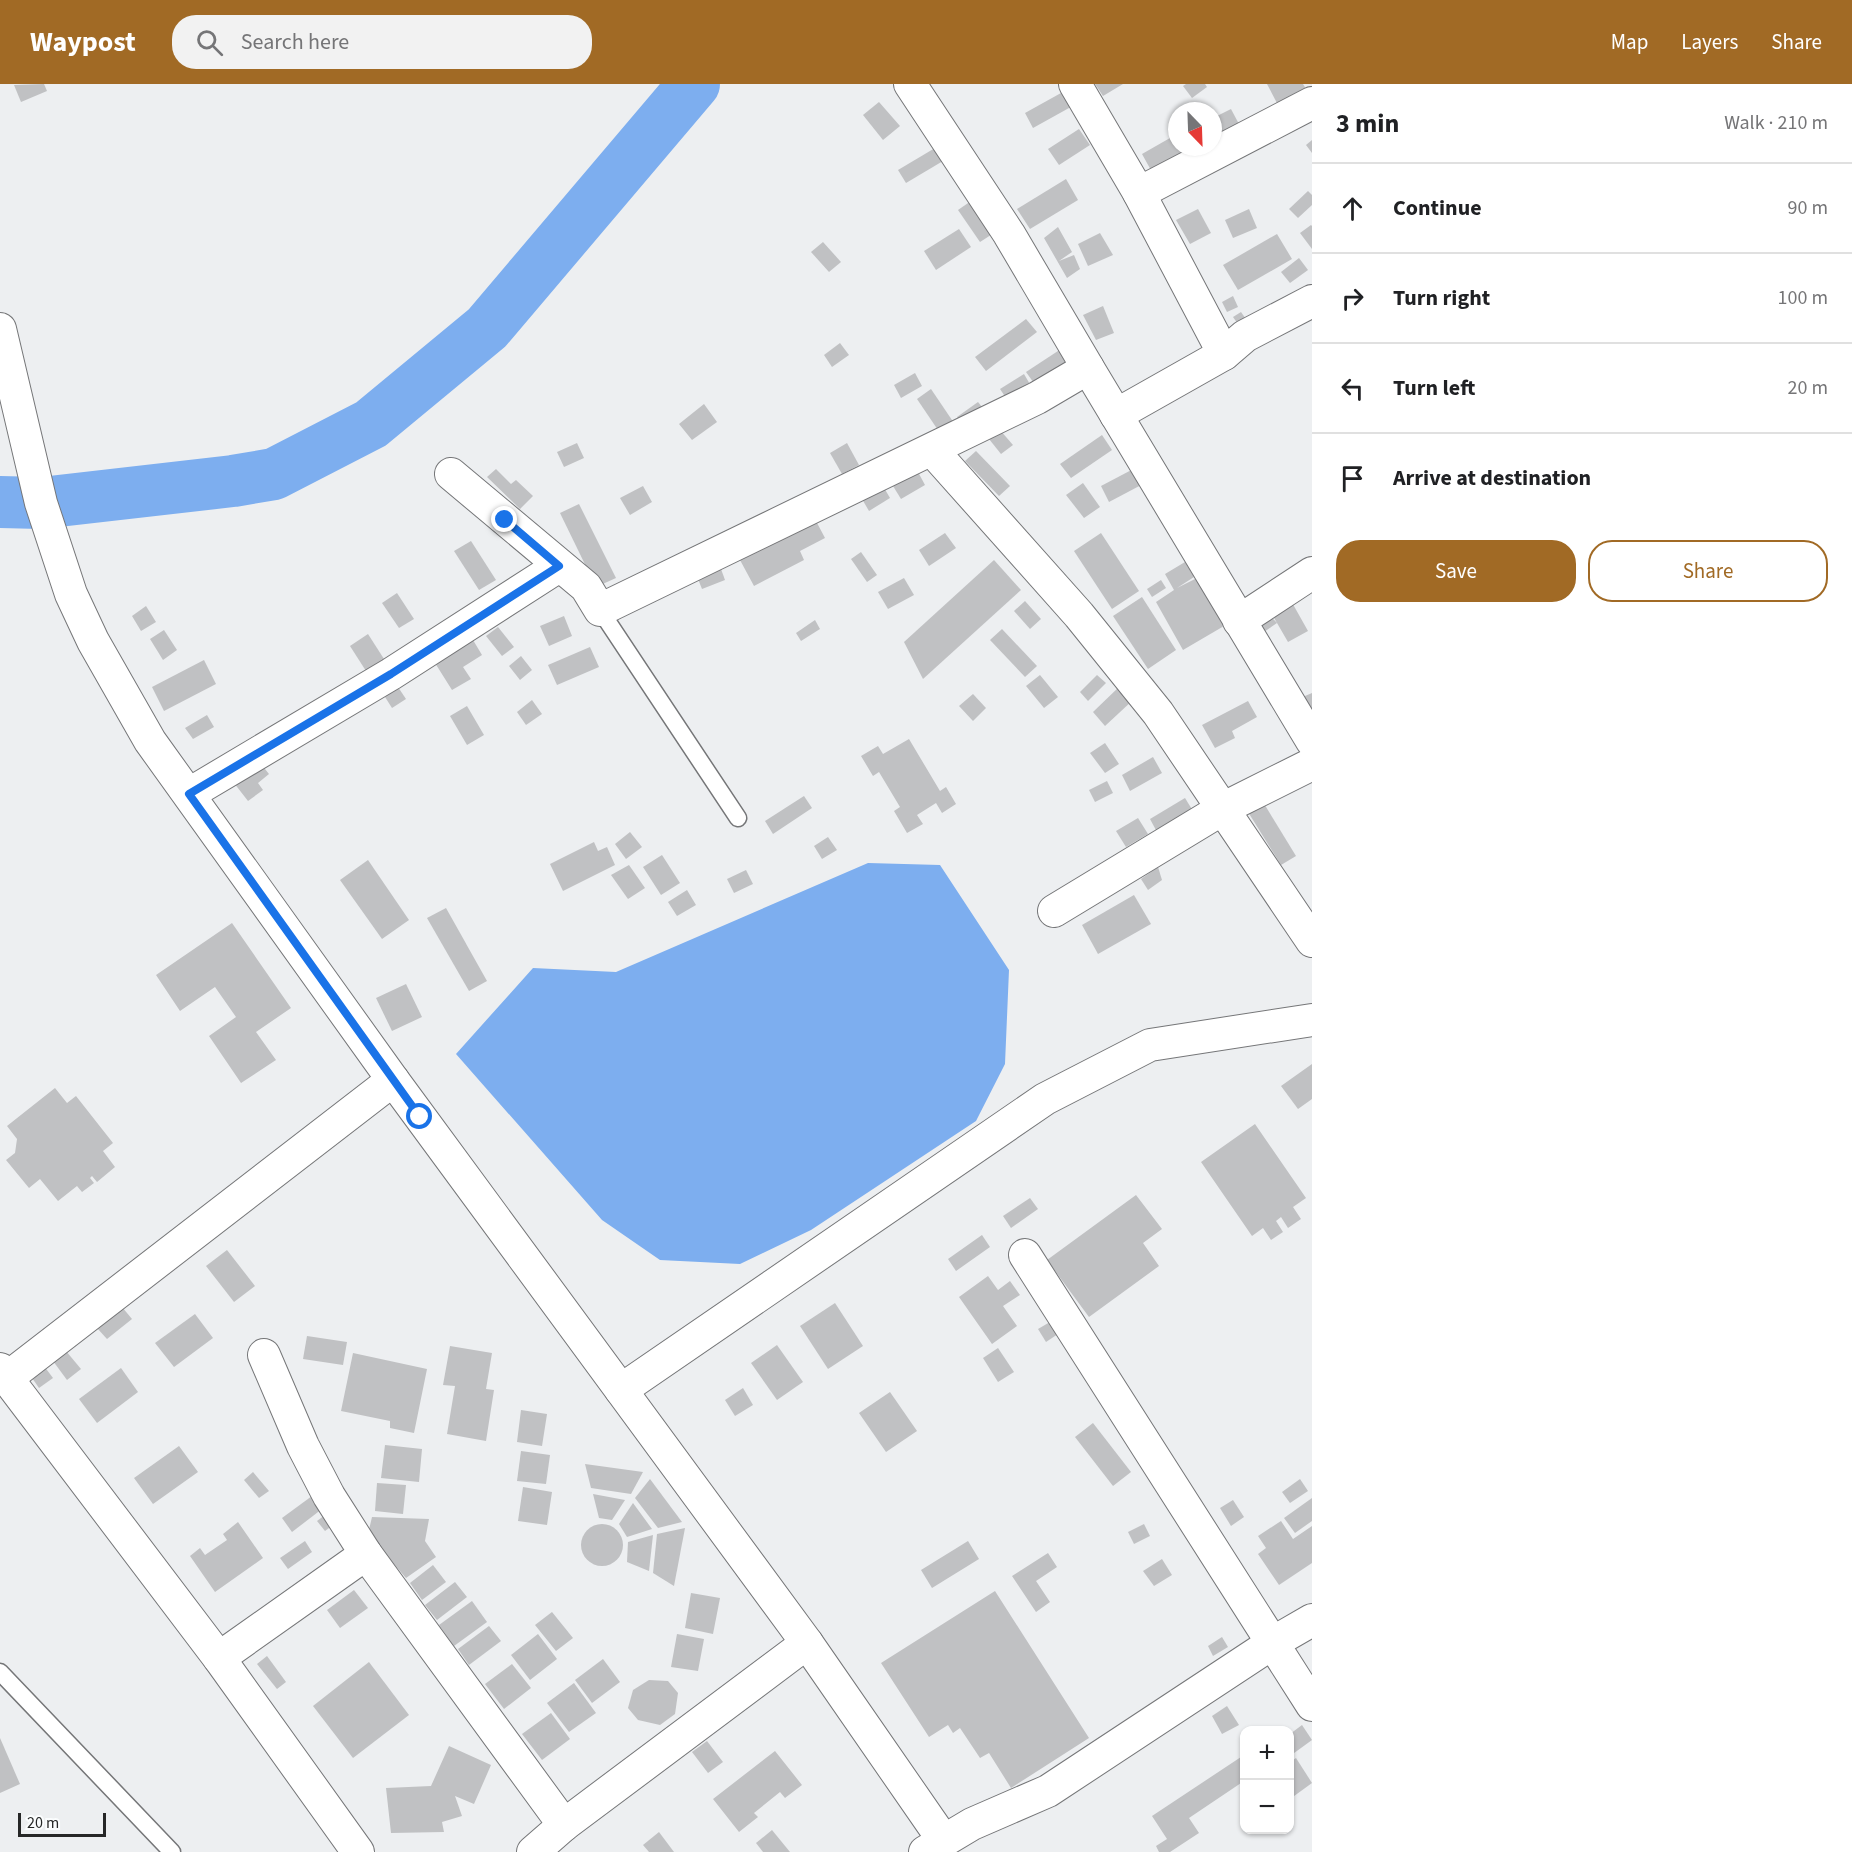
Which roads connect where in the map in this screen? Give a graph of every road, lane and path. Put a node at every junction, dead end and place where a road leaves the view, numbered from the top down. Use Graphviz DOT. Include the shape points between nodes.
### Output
graph roads {
  1 [pos="910,84"];
  2 [pos="1076,84"];
  3 [pos="1312,103"];
  4 [pos="1139,193"];
  5 [pos="1312,301"];
  6 [pos="0,329"];
  7 [pos="1224,354"];
  8 [pos="1088,368"];
  9 [pos="1116,415"];
  10 [pos="932,450"];
  11 [pos="451,474"];
  12 [pos="559,566"];
  13 [pos="1312,573"];
  14 [pos="600,610"];
  15 [pos="1239,621"];
  16 [pos="1312,741"];
  17 [pos="1312,764"];
  18 [pos="189,794"];
  19 [pos="1224,808"];
  20 [pos="738,818"];
  21 [pos="1054,911"];
  22 [pos="1311,936"];
  23 [pos="1312,1020"];
  24 [pos="393,1080"];
  25 [pos="1025,1255"];
  26 [pos="264,1355"];
  27 [pos="3,1373"];
  28 [pos="621,1390"];
  29 [pos="366,1554"];
  30 [pos="1312,1620"];
  31 [pos="1274,1642"];
  32 [pos="807,1643"];
  33 [pos="219,1658"];
  34 [pos="0,1672"];
  35 [pos="1312,1705"];
  36 [pos="564,1825"];
  37 [pos="935,1846"];
  38 [pos="172,1852"];
  39 [pos="358,1852"];
  40 [pos="533,1852"];
  1 -- 8 [label="street" via="1009,234"];
  2 -- 4 [label="street"];
  3 -- 4 [label="street"];
  4 -- 7 [label="street"];
  5 -- 7 [label="street" via="1245,336"];
  6 -- 18 [label="street" via="41,503 71,594 128,706"];
  7 -- 9 [label="street"];
  8 -- 9 [label="street"];
  8 -- 10 [label="street"];
  9 -- 15 [label="street"];
  10 -- 14 [label="street"];
  10 -- 19 [label="street" via="1079,615 1158,713"];
  11 -- 12 [label="street"];
  12 -- 14 [label="street" via="586,587"];
  12 -- 18 [label="street" via="391,674"];
  13 -- 15 [label="street"];
  14 -- 20 [label="lane"];
  15 -- 16 [label="street"];
  17 -- 19 [label="street"];
  18 -- 24 [label="street"];
  19 -- 21 [label="street"];
  19 -- 22 [label="street"];
  23 -- 28 [label="street" via="1150,1045 1046,1099"];
  24 -- 27 [label="street"];
  24 -- 28 [label="street"];
  25 -- 31 [label="street"];
  26 -- 29 [label="street" via="308,1456"];
  27 -- 33 [label="street"];
  28 -- 32 [label="street"];
  29 -- 33 [label="street"];
  29 -- 36 [label="street"];
  30 -- 31 [label="street"];
  31 -- 35 [label="street"];
  31 -- 37 [label="street" via="1048,1791 972,1824"];
  32 -- 36 [label="street"];
  32 -- 37 [label="street"];
  33 -- 39 [label="street"];
  34 -- 38 [label="lane"];
  36 -- 40 [label="street"];
}
